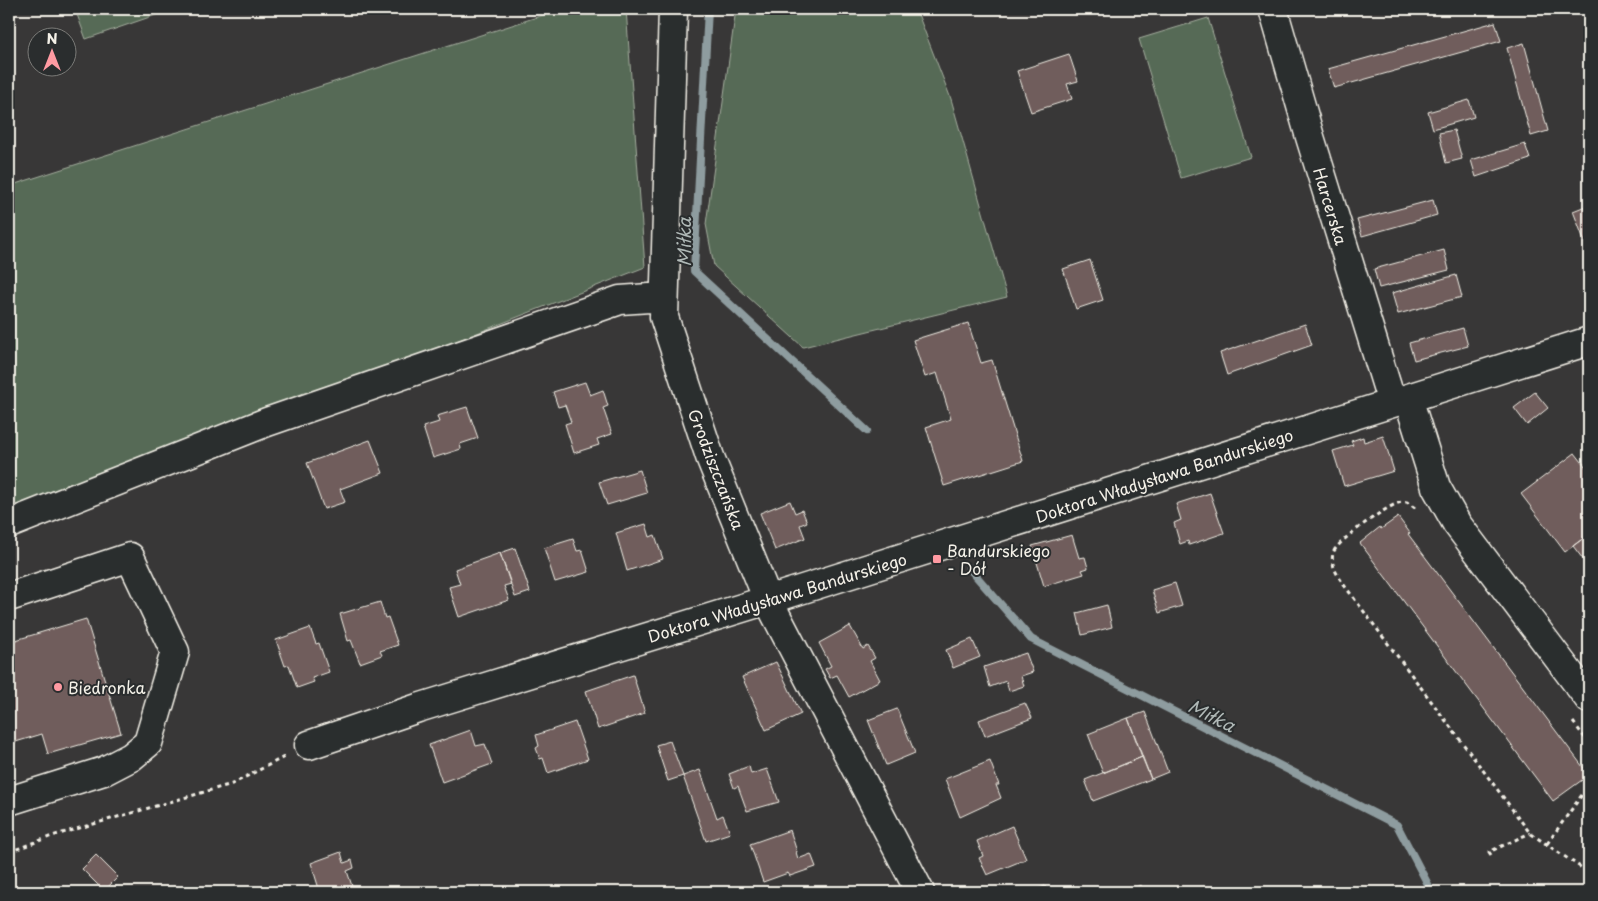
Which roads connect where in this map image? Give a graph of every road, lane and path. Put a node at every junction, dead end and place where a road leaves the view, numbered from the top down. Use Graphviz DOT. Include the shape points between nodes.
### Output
graph roads {
  1 [pos="673,9"];
  2 [pos="1273,9"];
  3 [pos="664,297"];
  4 [pos="1589,341"];
  5 [pos="1400,401"];
  6 [pos="1417,510"];
  7 [pos="9,524"];
  8 [pos="9,596"];
  9 [pos="768,600"];
  10 [pos="1589,699"];
  11 [pos="1572,720"];
  12 [pos="1589,743"];
  13 [pos="309,745"];
  14 [pos="1589,784"];
  15 [pos="9,801"];
  16 [pos="1530,833"];
  17 [pos="1546,844"];
  18 [pos="9,852"];
  19 [pos="1490,855"];
  20 [pos="1589,873"];
  21 [pos="920,892"];
  1 -- 3 [label="street, Grodziszczańska"];
  2 -- 5 [label="street, Harcerska" via="1310,137"];
  3 -- 7 [label="street" via="620,300 267,422"];
  3 -- 9 [label="street, Grodziszczańska" via="664,317 710,457"];
  4 -- 5 [label="street, Doktora Władysława Bandurskiego"];
  5 -- 9 [label="street, Doktora Władysława Bandurskiego"];
  5 -- 10 [label="street, Harcerska" via="1436,487 1457,524"];
  6 -- 16 [label="path" via="1407,502 1396,504 1345,537 1334,551 1334,568"];
  8 -- 15 [label="street" via="130,557 175,652 148,743 131,757 104,771"];
  9 -- 13 [label="street, Doktora Władysława Bandurskiego"];
  9 -- 21 [label="street, Grodziszczańska"];
  11 -- 12 [label="path"];
  13 -- 18 [label="path" via="232,784 52,836"];
  14 -- 17 [label="path"];
  16 -- 17 [label="path"];
  16 -- 19 [label="path" via="1489,852"];
  17 -- 20 [label="path"];
}
